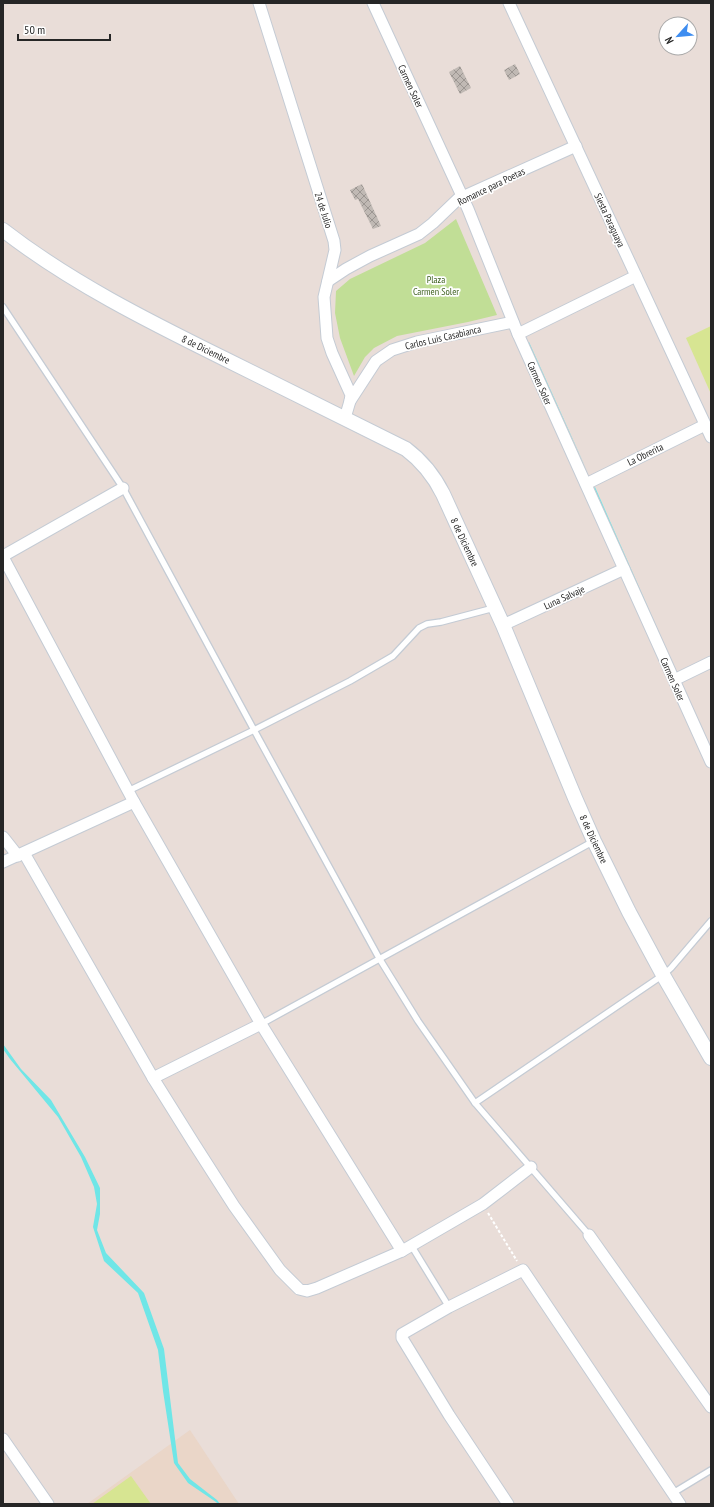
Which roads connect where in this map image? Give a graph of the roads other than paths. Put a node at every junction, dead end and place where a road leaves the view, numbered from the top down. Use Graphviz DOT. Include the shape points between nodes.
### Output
graph roads {
  1 [pos="259,3"];
  2 [pos="373,3"];
  3 [pos="509,3"];
  4 [pos="576,146"];
  5 [pos="462,197"];
  6 [pos="3,230"];
  7 [pos="636,276"];
  8 [pos="328,281"];
  9 [pos="3,307"];
  10 [pos="513,322"];
  11 [pos="518,334"];
  12 [pos="350,401"];
  13 [pos="345,418"];
  14 [pos="705,425"];
  15 [pos="711,437"];
  16 [pos="586,484"];
  17 [pos="124,488"];
  18 [pos="3,556"];
  19 [pos="624,569"];
  20 [pos="495,608"];
  21 [pos="503,625"];
  22 [pos="711,662"];
  23 [pos="674,680"];
  24 [pos="254,730"];
  25 [pos="711,762"];
  26 [pos="128,791"];
  27 [pos="134,802"];
  28 [pos="3,837"];
  29 [pos="594,841"];
  30 [pos="21,854"];
  31 [pos="3,862"];
  32 [pos="711,921"];
  33 [pos="379,958"];
  34 [pos="663,975"];
  35 [pos="261,1024"];
  36 [pos="711,1058"];
  37 [pos="153,1078"];
  38 [pos="475,1103"];
  39 [pos="531,1167"];
  40 [pos="589,1235"];
  41 [pos="406,1248"];
  42 [pos="449,1307"];
  43 [pos="711,1407"];
  44 [pos="3,1439"];
  45 [pos="711,1470"];
  46 [pos="673,1493"];
  47 [pos="48,1504"];
  48 [pos="508,1504"];
  49 [pos="680,1504"];
  1 -- 8 [label="street, 24 de Julio" via="334,241 335,250"];
  2 -- 5 [label="street, Carmen Soler"];
  3 -- 4 [label="street, Siesta Paraguaya"];
  4 -- 5 [label="street, Romance para Poetas"];
  4 -- 7 [label="street, Siesta Paraguaya"];
  5 -- 8 [label="street, Romance para Poetas" via="418,234 370,256"];
  5 -- 10 [label="street, Carmen Soler"];
  6 -- 13 [label="street, 8 de Diciembre" via="53,266 114,301"];
  7 -- 11 [label="street"];
  7 -- 14 [label="street, Siesta Paraguaya"];
  8 -- 12 [label="street, 24 de Julio" via="324,297 327,338 349,390"];
  9 -- 17 [label="lane"];
  10 -- 11 [label="street, Carmen Soler"];
  10 -- 12 [label="street, Carlos Luis Casabianca" via="417,342 392,350 376,361"];
  11 -- 16 [label="street, Carmen Soler"];
  12 -- 13 [label="street"];
  13 -- 20 [label="street, 8 de Diciembre" via="406,449 427,469 440,488"];
  14 -- 15 [label="street, Siesta Paraguaya"];
  14 -- 16 [label="street, La Obrerita"];
  16 -- 19 [label="street, Carmen Soler"];
  17 -- 18 [label="street"];
  17 -- 24 [label="lane"];
  18 -- 26 [label="street"];
  19 -- 21 [label="street, Luna Salvaje"];
  19 -- 23 [label="street, Carmen Soler"];
  20 -- 21 [label="street, 8 de Diciembre"];
  20 -- 24 [label="lane" via="419,628 393,656"];
  21 -- 29 [label="street, 8 de Diciembre"];
  22 -- 23 [label="street"];
  23 -- 25 [label="street, Carmen Soler"];
  24 -- 26 [label="lane"];
  24 -- 33 [label="lane"];
  26 -- 27 [label="street"];
  27 -- 30 [label="street"];
  27 -- 35 [label="street"];
  28 -- 30 [label="street"];
  29 -- 33 [label="lane"];
  29 -- 34 [label="street, 8 de Diciembre"];
  30 -- 31 [label="street"];
  30 -- 37 [label="street"];
  32 -- 34 [label="lane"];
  33 -- 35 [label="lane"];
  33 -- 38 [label="lane" via="418,1021"];
  34 -- 36 [label="street, 8 de Diciembre"];
  34 -- 38 [label="lane"];
  35 -- 37 [label="street"];
  35 -- 41 [label="street"];
  37 -- 41 [label="street" via="234,1206 280,1270 299,1289 307,1291 317,1288"];
  38 -- 39 [label="lane"];
  39 -- 40 [label="lane"];
  39 -- 41 [label="street" via="483,1204"];
  40 -- 43 [label="street"];
  41 -- 42 [label="lane"];
  42 -- 46 [label="street" via="523,1270"];
  42 -- 48 [label="street" via="402,1334 402,1338"];
  44 -- 47 [label="street"];
  45 -- 46 [label="lane"];
  46 -- 49 [label="street"];
}
